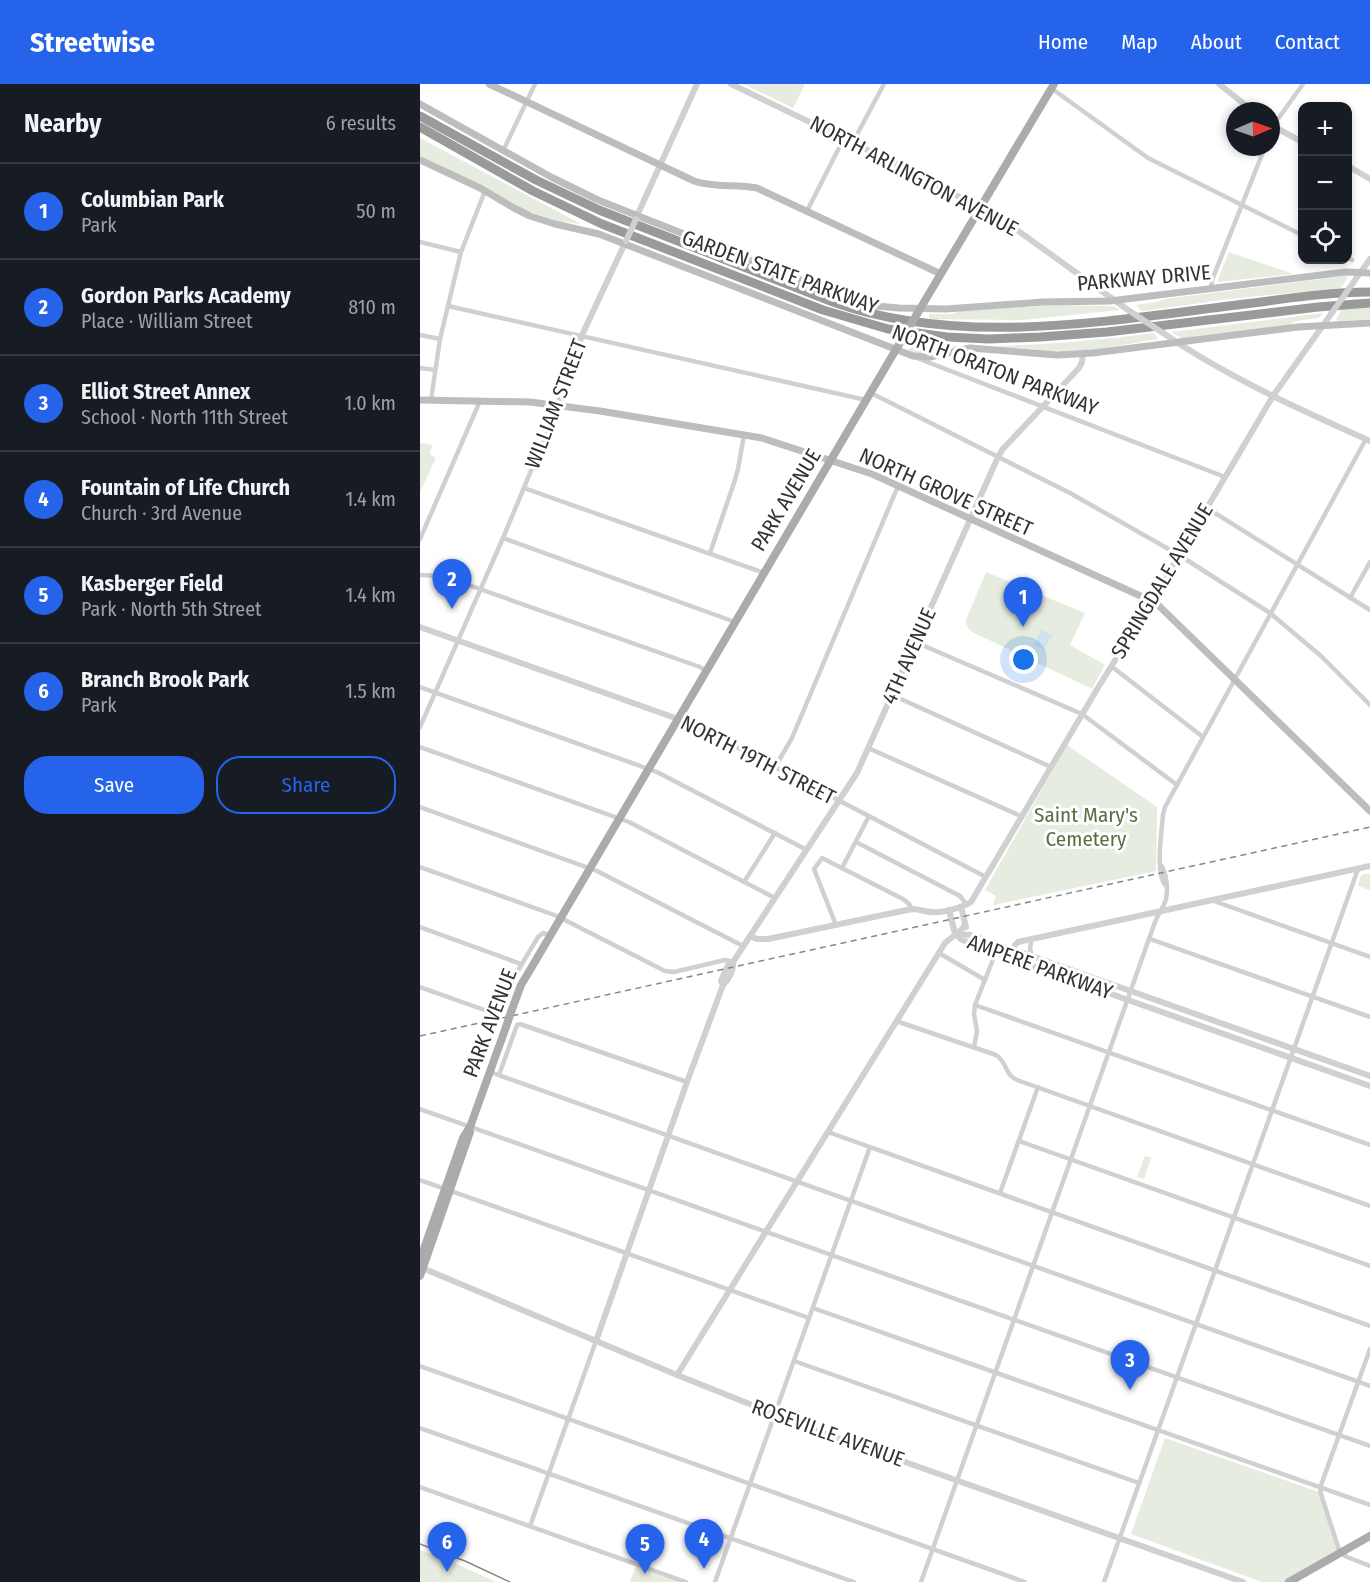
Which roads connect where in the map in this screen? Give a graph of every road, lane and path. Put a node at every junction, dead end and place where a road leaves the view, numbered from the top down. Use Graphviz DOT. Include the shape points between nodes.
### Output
graph roads {
  1 [pos="489,84"];
  2 [pos="535,84"];
  3 [pos="697,84"];
  4 [pos="731,84"];
  5 [pos="884,84"];
  6 [pos="1219,84"];
  7 [pos="1303,84"];
  8 [pos="1052,86"];
  9 [pos="526,102"];
  10 [pos="1242,102"];
  11 [pos="420,104"];
  12 [pos="1280,116"];
  13 [pos="420,117"];
  14 [pos="420,127"];
  15 [pos="1280,131"];
  16 [pos="844,138"];
  17 [pos="1298,140"];
  18 [pos="853,142"];
  19 [pos="503,151"];
  20 [pos="1261,156"];
  21 [pos="420,160"];
  22 [pos="660,165"];
  23 [pos="1352,169"];
  24 [pos="1370,179"];
  25 [pos="485,191"];
  26 [pos="1242,205"];
  27 [pos="980,207"];
  28 [pos="807,211"];
  29 [pos="636,217"];
  30 [pos="1298,233"];
  31 [pos="420,242"];
  32 [pos="625,242"];
  33 [pos="461,252"];
  34 [pos="1370,259"];
  35 [pos="1361,272"];
  36 [pos="1370,273"];
  37 [pos="941,274"];
  38 [pos="1211,289"];
  39 [pos="1370,292"];
  40 [pos="1115,301"];
  41 [pos="1370,303"];
  42 [pos="448,306"];
  43 [pos="919,311"];
  44 [pos="1370,323"];
  45 [pos="1323,325"];
  46 [pos="420,335"];
  47 [pos="582,335"];
  48 [pos="440,339"];
  49 [pos="1177,342"];
  50 [pos="897,349"];
  51 [pos="1083,354"];
  52 [pos="909,355"];
  53 [pos="420,368"];
  54 [pos="435,370"];
  55 [pos="871,393"];
  56 [pos="1273,396"];
  57 [pos="420,400"];
  58 [pos="431,400"];
  59 [pos="866,400"];
  60 [pos="480,401"];
  61 [pos="558,406"];
  62 [pos="1043,406"];
  63 [pos="744,435"];
  64 [pos="1368,440"];
  65 [pos="998,457"];
  66 [pos="831,460"];
  67 [pos="1225,477"];
  68 [pos="898,486"];
  69 [pos="524,488"];
  70 [pos="1207,508"];
  71 [pos="969,519"];
  72 [pos="420,538"];
  73 [pos="503,538"];
  74 [pos="710,554"];
  75 [pos="1179,555"];
  76 [pos="1370,562"];
  77 [pos="1297,565"];
  78 [pos="764,573"];
  79 [pos="420,575"];
  80 [pos="481,589"];
  81 [pos="1350,598"];
  82 [pos="1152,601"];
  83 [pos="1370,610"];
  84 [pos="1270,614"];
  85 [pos="735,622"];
  86 [pos="420,627"];
  87 [pos="458,641"];
  88 [pos="915,642"];
  89 [pos="1111,666"];
  90 [pos="706,671"];
  91 [pos="1234,680"];
  92 [pos="420,687"];
  93 [pos="435,693"];
  94 [pos="892,695"];
  95 [pos="1370,705"];
  96 [pos="1082,714"];
  97 [pos="678,719"];
  98 [pos="420,727"];
  99 [pos="1203,737"];
  100 [pos="420,747"];
  101 [pos="868,748"];
  102 [pos="775,767"];
  103 [pos="1051,767"];
  104 [pos="648,769"];
  105 [pos="1177,785"];
  106 [pos="839,801"];
  107 [pos="420,807"];
  108 [pos="1370,811"];
  109 [pos="869,816"];
  110 [pos="1021,816"];
  111 [pos="619,818"];
  112 [pos="775,833"];
  113 [pos="856,842"];
  114 [pos="807,850"];
  115 [pos="1370,866"];
  116 [pos="420,867"];
  117 [pos="590,868"];
  118 [pos="842,868"];
  119 [pos="1358,868"];
  120 [pos="986,877"];
  121 [pos="744,882"];
  122 [pos="775,898"];
  123 [pos="1212,900"];
  124 [pos="964,906"];
  125 [pos="912,909"];
  126 [pos="949,910"];
  127 [pos="1160,912"];
  128 [pos="560,918"];
  129 [pos="836,925"];
  130 [pos="965,925"];
  131 [pos="420,927"];
  132 [pos="955,934"];
  133 [pos="550,935"];
  134 [pos="971,935"];
  135 [pos="750,936"];
  136 [pos="1038,938"];
  137 [pos="1150,939"];
  138 [pos="1030,943"];
  139 [pos="1331,943"];
  140 [pos="743,946"];
  141 [pos="1013,950"];
  142 [pos="996,952"];
  143 [pos="939,953"];
  144 [pos="1032,956"];
  145 [pos="1370,957"];
  146 [pos="1010,958"];
  147 [pos="733,962"];
  148 [pos="522,964"];
  149 [pos="985,981"];
  150 [pos="420,987"];
  151 [pos="1131,991"];
  152 [pos="1312,996"];
  153 [pos="1128,1000"];
  154 [pos="975,1005"];
  155 [pos="1370,1017"];
  156 [pos="896,1021"];
  157 [pos="974,1047"];
  158 [pos="1294,1049"];
  159 [pos="1109,1053"];
  160 [pos="1290,1058"];
  161 [pos="490,1072"];
  162 [pos="499,1075"];
  163 [pos="1370,1076"];
  164 [pos="687,1082"];
  165 [pos="1370,1086"];
  166 [pos="1038,1088"];
  167 [pos="1091,1106"];
  168 [pos="420,1109"];
  169 [pos="1272,1111"];
  170 [pos="470,1127"];
  171 [pos="828,1132"];
  172 [pos="668,1136"];
  173 [pos="1019,1140"];
  174 [pos="1370,1145"];
  175 [pos="870,1147"];
  176 [pos="1072,1159"];
  177 [pos="1253,1164"];
  178 [pos="420,1180"];
  179 [pos="797,1182"];
  180 [pos="448,1190"];
  181 [pos="649,1190"];
  182 [pos="1000,1193"];
  183 [pos="851,1201"];
  184 [pos="1370,1206"];
  185 [pos="1052,1212"];
  186 [pos="1234,1218"];
  187 [pos="766,1232"];
  188 [pos="627,1253"];
  189 [pos="832,1255"];
  190 [pos="1034,1266"];
  191 [pos="1370,1266"];
  192 [pos="421,1268"];
  193 [pos="1215,1270"];
  194 [pos="730,1290"];
  195 [pos="813,1308"];
  196 [pos="809,1318"];
  197 [pos="1015,1319"];
  198 [pos="1196,1324"];
  199 [pos="1370,1326"];
  200 [pos="596,1341"];
  201 [pos="1370,1349"];
  202 [pos="794,1360"];
  203 [pos="420,1366"];
  204 [pos="996,1372"];
  205 [pos="677,1375"];
  206 [pos="1177,1377"];
  207 [pos="1358,1382"];
  208 [pos="1370,1386"];
  209 [pos="775,1415"];
  210 [pos="569,1419"];
  211 [pos="977,1425"];
  212 [pos="420,1428"];
  213 [pos="1158,1430"];
  214 [pos="1339,1435"];
  215 [pos="1370,1446"];
  216 [pos="549,1473"];
  217 [pos="957,1480"];
  218 [pos="1139,1483"];
  219 [pos="750,1484"];
  220 [pos="420,1487"];
  221 [pos="1320,1487"];
  222 [pos="1370,1505"];
  223 [pos="530,1527"];
  224 [pos="1370,1536"];
  225 [pos="730,1538"];
  226 [pos="1120,1538"];
  227 [pos="933,1549"];
  228 [pos="1340,1553"];
  229 [pos="1370,1566"];
  230 [pos="686,1582"];
  231 [pos="715,1582"];
  232 [pos="854,1582"];
  233 [pos="921,1582"];
  234 [pos="1025,1582"];
  235 [pos="1104,1582"];
  236 [pos="1243,1582"];
  237 [pos="1288,1582"];
  1 -- 9 [label="main road"];
  2 -- 9 [label="street"];
  3 -- 22 [label="street, WILLIAM STREET"];
  4 -- 16 [label="street, NORTH ARLINGTON AVENUE"];
  5 -- 18 [label="street"];
  6 -- 10 [label="street"];
  7 -- 12 [label="street"];
  8 -- 26 [label="street" via="1148,158"];
  8 -- 27 [label="main road, PARK AVENUE"];
  9 -- 19 [label="street"];
  9 -- 22 [label="main road"];
  11 -- 19 [label="main road, NORTH ORATON PARKWAY"];
  13 -- 39 [label="highway, GARDEN STATE PARKWAY" via="606,213 833,302 906,322 962,327 1048,325"];
  14 -- 41 [label="highway, GARDEN STATE PARKWAY" via="533,191 602,224 823,310 897,331 972,338 1057,336"];
  15 -- 17 [label="street"];
  16 -- 18 [label="street, NORTH ARLINGTON AVENUE"];
  16 -- 28 [label="street"];
  18 -- 27 [label="street, NORTH ARLINGTON AVENUE"];
  19 -- 29 [label="main road, NORTH ORATON PARKWAY"];
  20 -- 26 [label="street"];
  21 -- 25 [label="main road, NORTH ORATON PARKWAY"];
  22 -- 28 [label="main road" via="699,183 757,188"];
  22 -- 29 [label="street, WILLIAM STREET"];
  23 -- 24 [label="street"];
  25 -- 32 [label="main road, NORTH ORATON PARKWAY" via="537,219"];
  25 -- 33 [label="street"];
  26 -- 30 [label="street"];
  26 -- 38 [label="street"];
  27 -- 37 [label="main road, PARK AVENUE"];
  27 -- 40 [label="street, NORTH ARLINGTON AVENUE" via="1020,231"];
  28 -- 37 [label="main road"];
  29 -- 32 [label="street, WILLIAM STREET, bridge"];
  29 -- 43 [label="main road, NORTH ORATON PARKWAY" via="844,297"];
  31 -- 33 [label="street"];
  32 -- 47 [label="street, WILLIAM STREET"];
  32 -- 50 [label="main road, NORTH ORATON PARKWAY"];
  33 -- 42 [label="street"];
  34 -- 35 [label="street, SPRINGDALE AVENUE"];
  35 -- 36 [label="main road, PARKWAY DRIVE"];
  35 -- 38 [label="main road, PARKWAY DRIVE"];
  35 -- 45 [label="street, SPRINGDALE AVENUE, bridge"];
  37 -- 43 [label="main road, PARK AVENUE"];
  38 -- 40 [label="main road, PARKWAY DRIVE"];
  40 -- 43 [label="main road, PARKWAY DRIVE"];
  40 -- 49 [label="street, NORTH ARLINGTON AVENUE, bridge"];
  42 -- 47 [label="street"];
  42 -- 48 [label="street"];
  43 -- 50 [label="main road, PARK AVENUE, bridge"];
  44 -- 45 [label="main road"];
  45 -- 49 [label="main road"];
  45 -- 56 [label="street, SPRINGDALE AVENUE"];
  46 -- 48 [label="street"];
  47 -- 59 [label="street"];
  47 -- 61 [label="street, WILLIAM STREET"];
  48 -- 54 [label="street"];
  49 -- 51 [label="main road"];
  49 -- 56 [label="street, NORTH ARLINGTON AVENUE"];
  50 -- 52 [label="main road, NORTH ORATON PARKWAY"];
  50 -- 55 [label="main road, PARK AVENUE"];
  51 -- 52 [label="main road" via="970,348 930,357"];
  51 -- 62 [label="street, 4TH AVENUE" via="1079,368"];
  52 -- 62 [label="street, NORTH ORATON PARKWAY"];
  53 -- 54 [label="street"];
  54 -- 58 [label="street"];
  55 -- 59 [label="main road, PARK AVENUE"];
  55 -- 65 [label="street"];
  56 -- 64 [label="street, NORTH ARLINGTON AVENUE"];
  56 -- 67 [label="street, SPRINGDALE AVENUE"];
  57 -- 58 [label="main road, NORTH GROVE STREET"];
  58 -- 60 [label="main road, NORTH GROVE STREET"];
  59 -- 66 [label="main road, PARK AVENUE"];
  60 -- 61 [label="main road, NORTH GROVE STREET"];
  60 -- 72 [label="street"];
  61 -- 63 [label="main road, NORTH GROVE STREET"];
  61 -- 69 [label="street, WILLIAM STREET"];
  62 -- 65 [label="street, 4TH AVENUE"];
  62 -- 67 [label="street, NORTH ORATON PARKWAY"];
  63 -- 66 [label="main road, NORTH GROVE STREET"];
  63 -- 74 [label="street" via="734,483"];
  64 -- 77 [label="street"];
  65 -- 71 [label="street, 4TH AVENUE"];
  65 -- 75 [label="street"];
  66 -- 68 [label="main road, NORTH GROVE STREET"];
  66 -- 78 [label="main road, PARK AVENUE"];
  67 -- 70 [label="street, SPRINGDALE AVENUE"];
  68 -- 71 [label="main road, NORTH GROVE STREET"];
  68 -- 102 [label="street" via="792,738"];
  69 -- 73 [label="street, WILLIAM STREET"];
  69 -- 74 [label="street"];
  70 -- 75 [label="street, SPRINGDALE AVENUE"];
  70 -- 77 [label="street"];
  71 -- 82 [label="main road, NORTH GROVE STREET"];
  71 -- 88 [label="street, 4TH AVENUE"];
  73 -- 80 [label="street, WILLIAM STREET"];
  73 -- 85 [label="street"];
  74 -- 78 [label="street"];
  75 -- 82 [label="street, SPRINGDALE AVENUE"];
  75 -- 84 [label="street"];
  76 -- 81 [label="street"];
  77 -- 81 [label="street"];
  77 -- 84 [label="street"];
  78 -- 85 [label="main road, PARK AVENUE"];
  79 -- 80 [label="street" via="441,575"];
  80 -- 87 [label="street, WILLIAM STREET"];
  80 -- 90 [label="street"];
  81 -- 83 [label="street"];
  82 -- 89 [label="street, SPRINGDALE AVENUE"];
  82 -- 91 [label="main road, NORTH GROVE STREET"];
  84 -- 91 [label="street"];
  84 -- 95 [label="street" via="1321,656"];
  85 -- 90 [label="main road, PARK AVENUE"];
  86 -- 87 [label="street, NORTH 19TH STREET"];
  87 -- 93 [label="street, WILLIAM STREET"];
  87 -- 97 [label="street, NORTH 19TH STREET"];
  88 -- 94 [label="street, 4TH AVENUE"];
  88 -- 96 [label="street"];
  89 -- 96 [label="street, SPRINGDALE AVENUE"];
  89 -- 99 [label="street"];
  90 -- 97 [label="main road, PARK AVENUE"];
  91 -- 99 [label="street"];
  91 -- 108 [label="main road, NORTH GROVE STREET"];
  92 -- 93 [label="street"];
  93 -- 98 [label="street, WILLIAM STREET"];
  93 -- 104 [label="street"];
  94 -- 101 [label="street, 4TH AVENUE"];
  94 -- 103 [label="street"];
  96 -- 103 [label="street, SPRINGDALE AVENUE"];
  96 -- 105 [label="street"];
  97 -- 102 [label="street, NORTH 19TH STREET"];
  97 -- 104 [label="main road, PARK AVENUE"];
  99 -- 105 [label="street"];
  100 -- 111 [label="street"];
  101 -- 106 [label="street, 4TH AVENUE"];
  101 -- 110 [label="street"];
  102 -- 106 [label="street, NORTH 19TH STREET"];
  103 -- 110 [label="street, SPRINGDALE AVENUE"];
  104 -- 111 [label="main road, PARK AVENUE"];
  104 -- 112 [label="street"];
  105 -- 127 [label="street" via="1163,810 1161,865 1166,899"];
  106 -- 109 [label="street, NORTH 19TH STREET"];
  106 -- 114 [label="street, 4TH AVENUE"];
  107 -- 117 [label="street"];
  109 -- 113 [label="street"];
  109 -- 120 [label="street, NORTH 19TH STREET"];
  110 -- 120 [label="street, SPRINGDALE AVENUE"];
  111 -- 117 [label="main road, PARK AVENUE"];
  111 -- 121 [label="street"];
  112 -- 114 [label="street"];
  112 -- 121 [label="street"];
  113 -- 118 [label="street"];
  113 -- 124 [label="street" via="960,896"];
  114 -- 122 [label="street, 4TH AVENUE"];
  115 -- 119 [label="street"];
  116 -- 128 [label="street"];
  117 -- 128 [label="main road, PARK AVENUE"];
  117 -- 140 [label="street"];
  118 -- 125 [label="street" via="905,900"];
  118 -- 129 [label="street" via="822,858 814,869"];
  119 -- 123 [label="street"];
  119 -- 139 [label="street"];
  120 -- 124 [label="street, SPRINGDALE AVENUE" via="973,900"];
  121 -- 122 [label="street"];
  122 -- 135 [label="street, 4TH AVENUE"];
  123 -- 127 [label="street"];
  123 -- 139 [label="street"];
  124 -- 126 [label="street"];
  124 -- 130 [label="street"];
  125 -- 126 [label="street"];
  125 -- 129 [label="street"];
  126 -- 132 [label="street"];
  127 -- 136 [label="street"];
  127 -- 137 [label="street"];
  128 -- 133 [label="main road, PARK AVENUE"];
  128 -- 147 [label="street" via="668,972 725,960"];
  129 -- 135 [label="street" via="768,939"];
  130 -- 132 [label="street"];
  130 -- 134 [label="street"];
  131 -- 148 [label="street"];
  132 -- 134 [label="street, AMPERE PARKWAY"];
  132 -- 142 [label="street, AMPERE PARKWAY"];
  132 -- 143 [label="street"];
  133 -- 148 [label="street, PARK AVENUE" via="539,935"];
  133 -- 161 [label="main road, PARK AVENUE, bridge" via="523,981"];
  134 -- 141 [label="street, AMPERE PARKWAY"];
  135 -- 140 [label="street, 4TH AVENUE"];
  136 -- 138 [label="street"];
  136 -- 141 [label="street" via="1017,942"];
  137 -- 151 [label="street"];
  137 -- 152 [label="street"];
  138 -- 141 [label="street"];
  138 -- 144 [label="street"];
  139 -- 145 [label="street"];
  139 -- 152 [label="street"];
  140 -- 147 [label="street, 4TH AVENUE"];
  141 -- 144 [label="street, AMPERE PARKWAY"];
  141 -- 146 [label="street"];
  142 -- 146 [label="street, AMPERE PARKWAY"];
  142 -- 149 [label="street"];
  143 -- 149 [label="street"];
  143 -- 156 [label="street"];
  144 -- 151 [label="street, AMPERE PARKWAY"];
  146 -- 153 [label="street, AMPERE PARKWAY"];
  147 -- 164 [label="street, 4TH AVENUE"];
  148 -- 150 [label="street, PARK AVENUE" via="500,1013"];
  149 -- 154 [label="street"];
  151 -- 153 [label="street"];
  151 -- 158 [label="street, AMPERE PARKWAY"];
  152 -- 155 [label="street"];
  152 -- 158 [label="street"];
  153 -- 159 [label="street"];
  153 -- 160 [label="street, AMPERE PARKWAY"];
  154 -- 157 [label="street"];
  154 -- 159 [label="street"];
  156 -- 157 [label="street"];
  156 -- 171 [label="street"];
  157 -- 166 [label="street" via="1001,1058 1011,1077"];
  158 -- 160 [label="street"];
  158 -- 163 [label="street, AMPERE PARKWAY"];
  159 -- 167 [label="street"];
  159 -- 169 [label="street"];
  160 -- 165 [label="street, AMPERE PARKWAY"];
  160 -- 169 [label="street"];
  161 -- 162 [label="street"];
  161 -- 170 [label="main road, PARK AVENUE"];
  162 -- 164 [label="street" via="520,1024"];
  162 -- 172 [label="street"];
  164 -- 172 [label="street, 4TH AVENUE"];
  166 -- 167 [label="street"];
  166 -- 173 [label="street"];
  167 -- 176 [label="street"];
  167 -- 177 [label="street"];
  168 -- 170 [label="street"];
  169 -- 174 [label="street"];
  169 -- 177 [label="street"];
  170 -- 180 [label="main road, PARK AVENUE"];
  170 -- 181 [label="street"];
  171 -- 175 [label="street"];
  171 -- 179 [label="street"];
  172 -- 179 [label="street"];
  172 -- 181 [label="street, 4TH AVENUE"];
  173 -- 176 [label="street"];
  173 -- 182 [label="street"];
  175 -- 182 [label="street"];
  175 -- 183 [label="street"];
  176 -- 185 [label="street"];
  176 -- 186 [label="street"];
  177 -- 184 [label="street"];
  177 -- 186 [label="street"];
  178 -- 180 [label="street"];
  179 -- 183 [label="street"];
  179 -- 187 [label="street"];
  180 -- 188 [label="street"];
  180 -- 192 [label="main road, PARK AVENUE"];
  181 -- 187 [label="street"];
  181 -- 188 [label="street, 4TH AVENUE"];
  182 -- 185 [label="street"];
  183 -- 189 [label="street"];
  183 -- 190 [label="street"];
  185 -- 190 [label="street"];
  185 -- 193 [label="street"];
  186 -- 191 [label="street"];
  186 -- 193 [label="street"];
  187 -- 189 [label="street"];
  187 -- 194 [label="street"];
  188 -- 194 [label="street"];
  188 -- 200 [label="street, 4TH AVENUE"];
  189 -- 195 [label="street"];
  189 -- 197 [label="street"];
  190 -- 197 [label="street"];
  190 -- 198 [label="street"];
  192 -- 200 [label="street, ROSEVILLE AVENUE"];
  193 -- 198 [label="street"];
  193 -- 199 [label="street"];
  194 -- 196 [label="street"];
  194 -- 205 [label="street"];
  195 -- 196 [label="street"];
  195 -- 204 [label="street"];
  196 -- 202 [label="street"];
  197 -- 204 [label="street"];
  197 -- 206 [label="street"];
  198 -- 206 [label="street"];
  198 -- 207 [label="street"];
  200 -- 205 [label="street, ROSEVILLE AVENUE"];
  200 -- 210 [label="street"];
  201 -- 207 [label="street"];
  202 -- 209 [label="street"];
  202 -- 211 [label="street"];
  203 -- 210 [label="street"];
  204 -- 211 [label="street"];
  204 -- 213 [label="street"];
  205 -- 209 [label="street, ROSEVILLE AVENUE"];
  206 -- 213 [label="street"];
  206 -- 214 [label="street"];
  207 -- 208 [label="street"];
  207 -- 214 [label="street"];
  209 -- 217 [label="street, ROSEVILLE AVENUE"];
  209 -- 219 [label="street"];
  210 -- 216 [label="street"];
  210 -- 219 [label="street"];
  211 -- 217 [label="street"];
  211 -- 218 [label="street"];
  212 -- 216 [label="street"];
  213 -- 218 [label="street"];
  213 -- 221 [label="street"];
  214 -- 215 [label="street"];
  214 -- 221 [label="street"];
  216 -- 223 [label="street"];
  216 -- 225 [label="street"];
  217 -- 226 [label="street, ROSEVILLE AVENUE"];
  217 -- 227 [label="street"];
  218 -- 226 [label="street"];
  219 -- 225 [label="street"];
  219 -- 227 [label="street"];
  220 -- 223 [label="street"];
  221 -- 222 [label="street"];
  221 -- 228 [label="street"];
  223 -- 230 [label="street"];
  224 -- 228 [label="main road"];
  225 -- 231 [label="street"];
  225 -- 232 [label="street"];
  226 -- 235 [label="street"];
  226 -- 236 [label="street, ROSEVILLE AVENUE"];
  227 -- 233 [label="street"];
  227 -- 234 [label="street"];
  228 -- 229 [label="street"];
  228 -- 237 [label="main road"];
}
